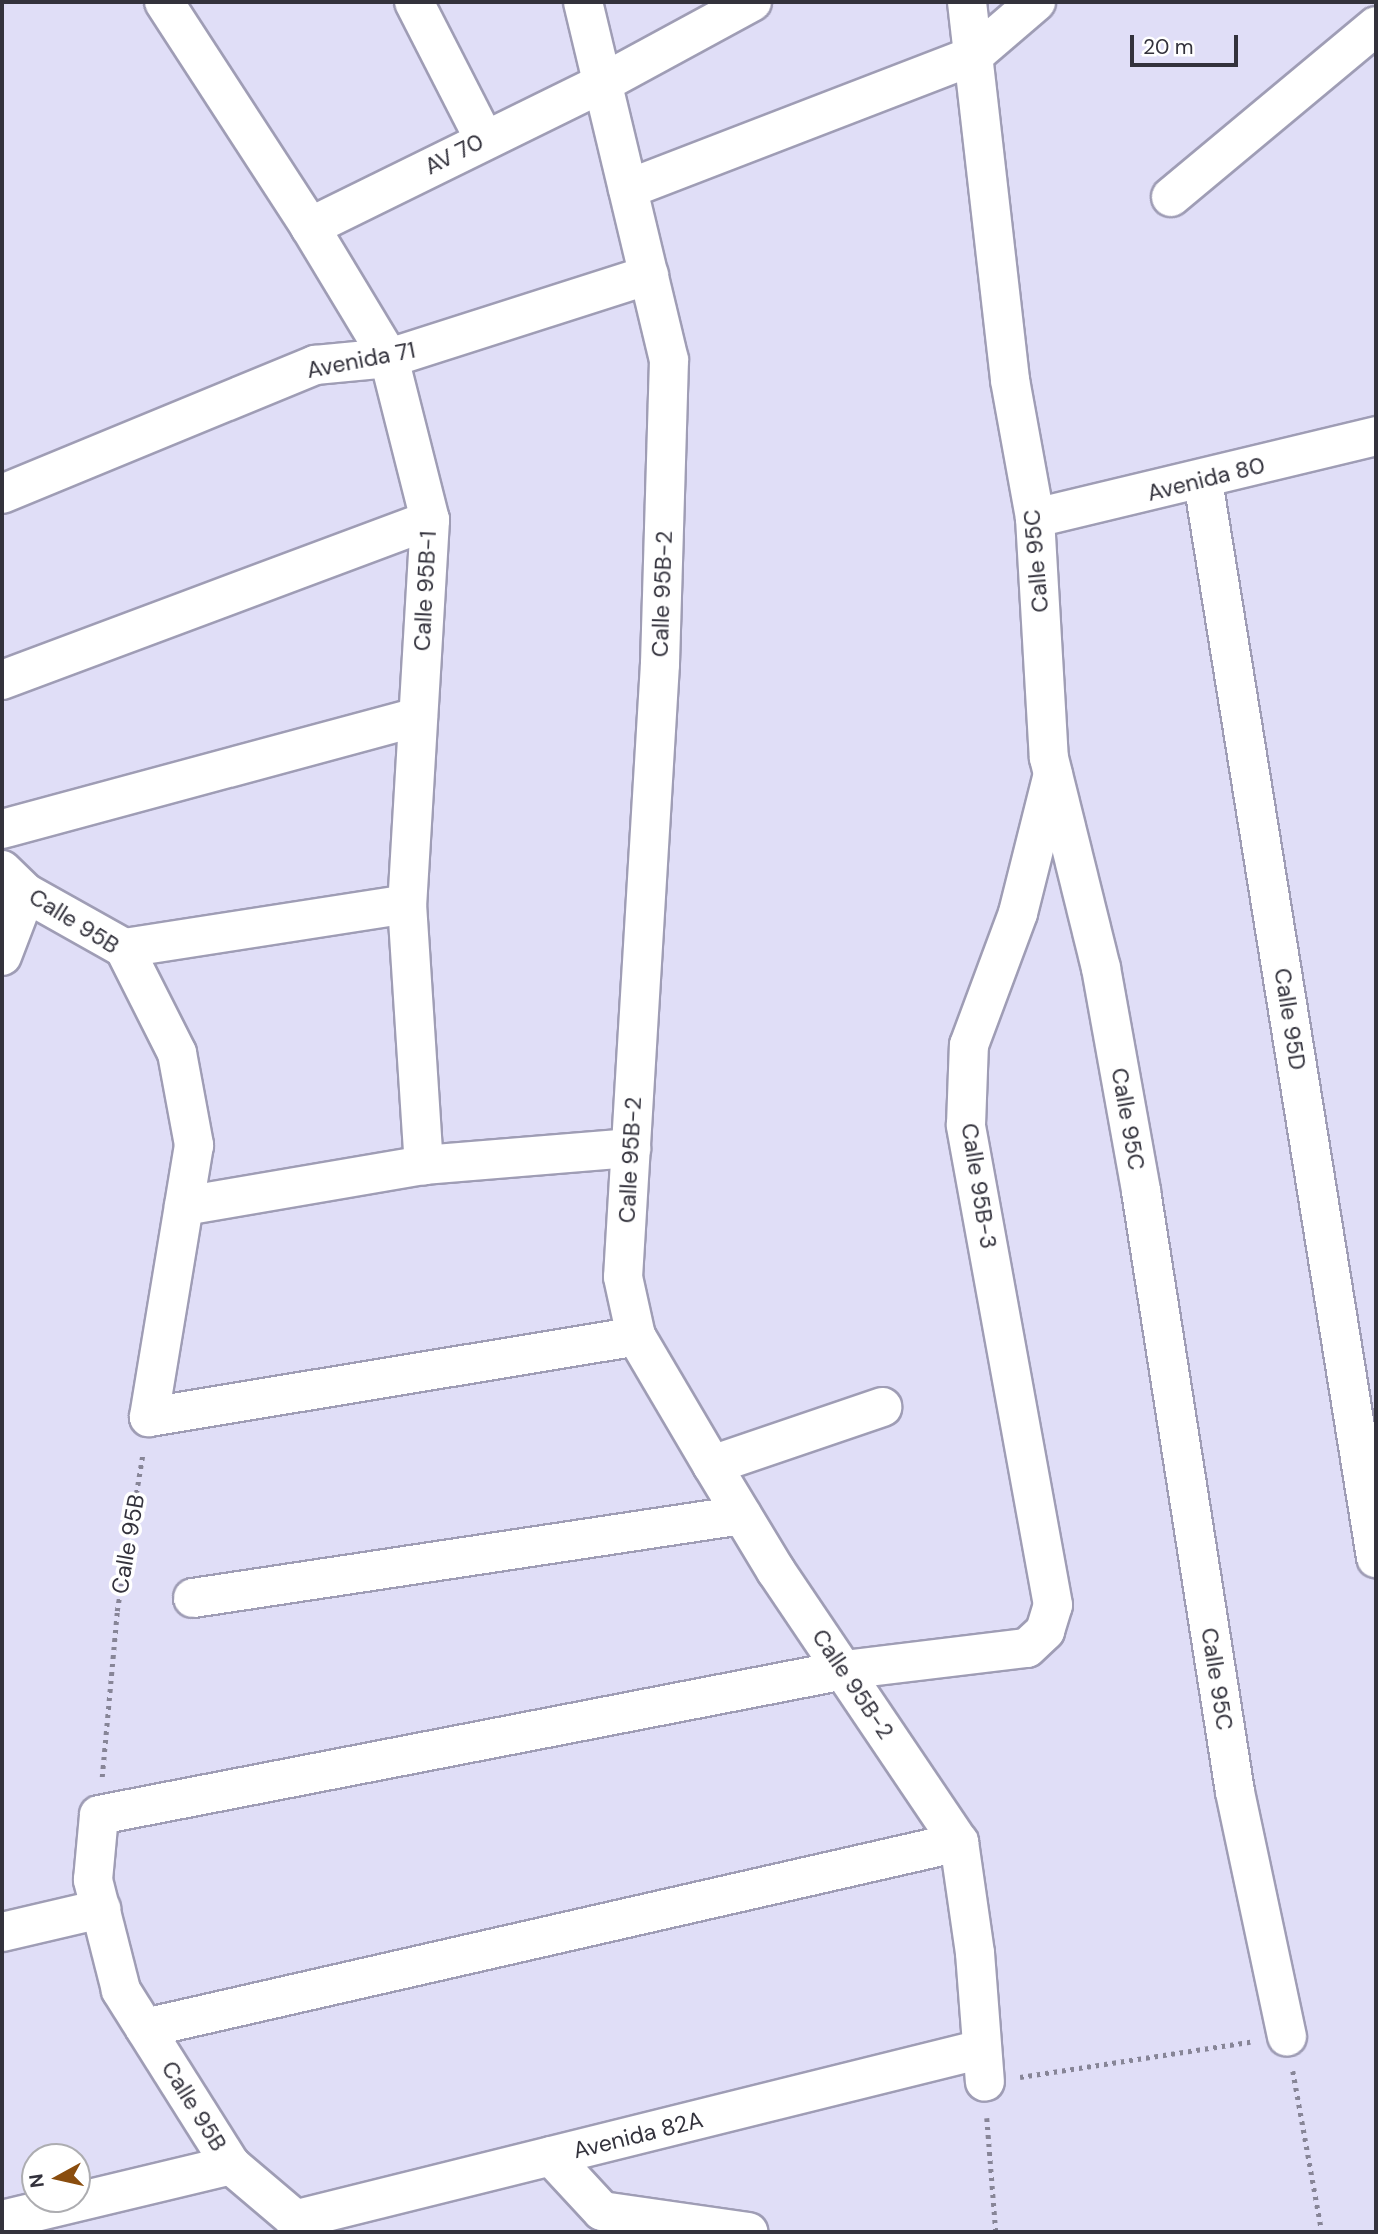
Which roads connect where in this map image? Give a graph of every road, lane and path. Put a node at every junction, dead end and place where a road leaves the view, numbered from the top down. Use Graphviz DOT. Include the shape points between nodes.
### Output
graph roads {
  1 [pos="164,2"];
  2 [pos="414,2"];
  3 [pos="583,2"];
  4 [pos="752,2"];
  5 [pos="967,2"];
  6 [pos="1036,2"];
  7 [pos="1376,26"];
  8 [pos="973,56"];
  9 [pos="599,85"];
  10 [pos="484,139"];
  11 [pos="628,189"];
  12 [pos="1171,197"];
  13 [pos="310,227"];
  14 [pos="649,275"];
  15 [pos="389,358"];
  16 [pos="1376,436"];
  17 [pos="1203,481"];
  18 [pos="2,494"];
  19 [pos="1035,518"];
  20 [pos="429,520"];
  21 [pos="2,680"];
  22 [pos="418,717"];
  23 [pos="1053,774"];
  24 [pos="2,829"];
  25 [pos="14,882"];
  26 [pos="407,904"];
  27 [pos="124,948"];
  28 [pos="2,956"];
  29 [pos="631,1148"];
  30 [pos="424,1165"];
  31 [pos="184,1206"];
  32 [pos="636,1336"];
  33 [pos="882,1407"];
  34 [pos="149,1417"];
  35 [pos="712,1465"];
  36 [pos="742,1515"];
  37 [pos="1373,1518"];
  38 [pos="1376,1558"];
  39 [pos="193,1598"];
  40 [pos="844,1670"];
  41 [pos="99,1815"];
  42 [pos="959,1842"];
  43 [pos="101,1909"];
  44 [pos="2,1932"];
  45 [pos="145,2028"];
  46 [pos="1287,2037"];
  47 [pos="983,2065"];
  48 [pos="551,2156"];
  49 [pos="231,2165"];
  50 [pos="2,2220"];
  51 [pos="302,2226"];
  52 [pos="748,2232"];
  53 [pos="996,2232"];
  54 [pos="1322,2232"];
  1 -- 13 [label="street, Calle 95B-1"];
  2 -- 10 [label="street"];
  3 -- 9 [label="street, Calle 95B-2"];
  4 -- 9 [label="street, AV 70"];
  5 -- 8 [label="street, Calle 95C"];
  6 -- 8 [label="street"];
  7 -- 12 [label="street"];
  8 -- 11 [label="street"];
  8 -- 19 [label="street, Calle 95C" via="1010,380"];
  9 -- 10 [label="street, AV 70"];
  9 -- 11 [label="street, Calle 95B-2"];
  10 -- 13 [label="street, AV 70"];
  11 -- 14 [label="street, Calle 95B-2"];
  13 -- 15 [label="street, Calle 95B-1"];
  14 -- 15 [label="street, Avenida 71"];
  14 -- 29 [label="street, Calle 95B-2" via="669,360 660,664"];
  15 -- 18 [label="street, Avenida 71" via="315,365"];
  15 -- 20 [label="street, Calle 95B-1"];
  16 -- 17 [label="street, Avenida 80"];
  17 -- 19 [label="street, Avenida 80"];
  17 -- 37 [label="street, Calle 95D"];
  19 -- 23 [label="street, Calle 95C"];
  20 -- 21 [label="street"];
  20 -- 22 [label="street, Calle 95B-1"];
  22 -- 24 [label="street"];
  22 -- 26 [label="street, Calle 95B-1"];
  23 -- 40 [label="street, Calle 95B-3" via="1018,913 969,1045 967,1125 1053,1605 1045,1631 1027,1648"];
  23 -- 46 [label="street, Calle 95C" via="1103,981 1141,1191 1235,1792"];
  25 -- 27 [label="street, Calle 95B"];
  25 -- 28 [label="street"];
  26 -- 27 [label="street"];
  26 -- 30 [label="street, Calle 95B-1"];
  27 -- 31 [label="street, Calle 95B" via="177,1053 194,1145"];
  29 -- 30 [label="street"];
  29 -- 32 [label="street, Calle 95B-2" via="623,1277"];
  30 -- 31 [label="street"];
  31 -- 34 [label="street, Calle 95B"];
  32 -- 34 [label="street"];
  32 -- 35 [label="street, Calle 95B-2"];
  33 -- 35 [label="street"];
  34 -- 41 [label="path, Calle 95B" via="117,1611"];
  35 -- 36 [label="street, Calle 95B-2"];
  36 -- 39 [label="street"];
  36 -- 40 [label="street, Calle 95B-2"];
  37 -- 38 [label="street, Calle 95D"];
  40 -- 41 [label="street"];
  40 -- 42 [label="street, Calle 95B-2"];
  41 -- 43 [label="street, Calle 95B" via="93,1880"];
  42 -- 45 [label="street"];
  42 -- 47 [label="street, Calle 95B-2"];
  43 -- 44 [label="street"];
  43 -- 45 [label="street, Calle 95B" via="121,1990"];
  45 -- 49 [label="street, Calle 95B"];
  46 -- 47 [label="path"];
  46 -- 54 [label="path"];
  47 -- 48 [label="street, Avenida 82A"];
  47 -- 53 [label="path"];
  48 -- 51 [label="street, Avenida 82A"];
  48 -- 52 [label="street" via="603,2211"];
  49 -- 50 [label="street"];
  49 -- 51 [label="street, Calle 95B"];
}
